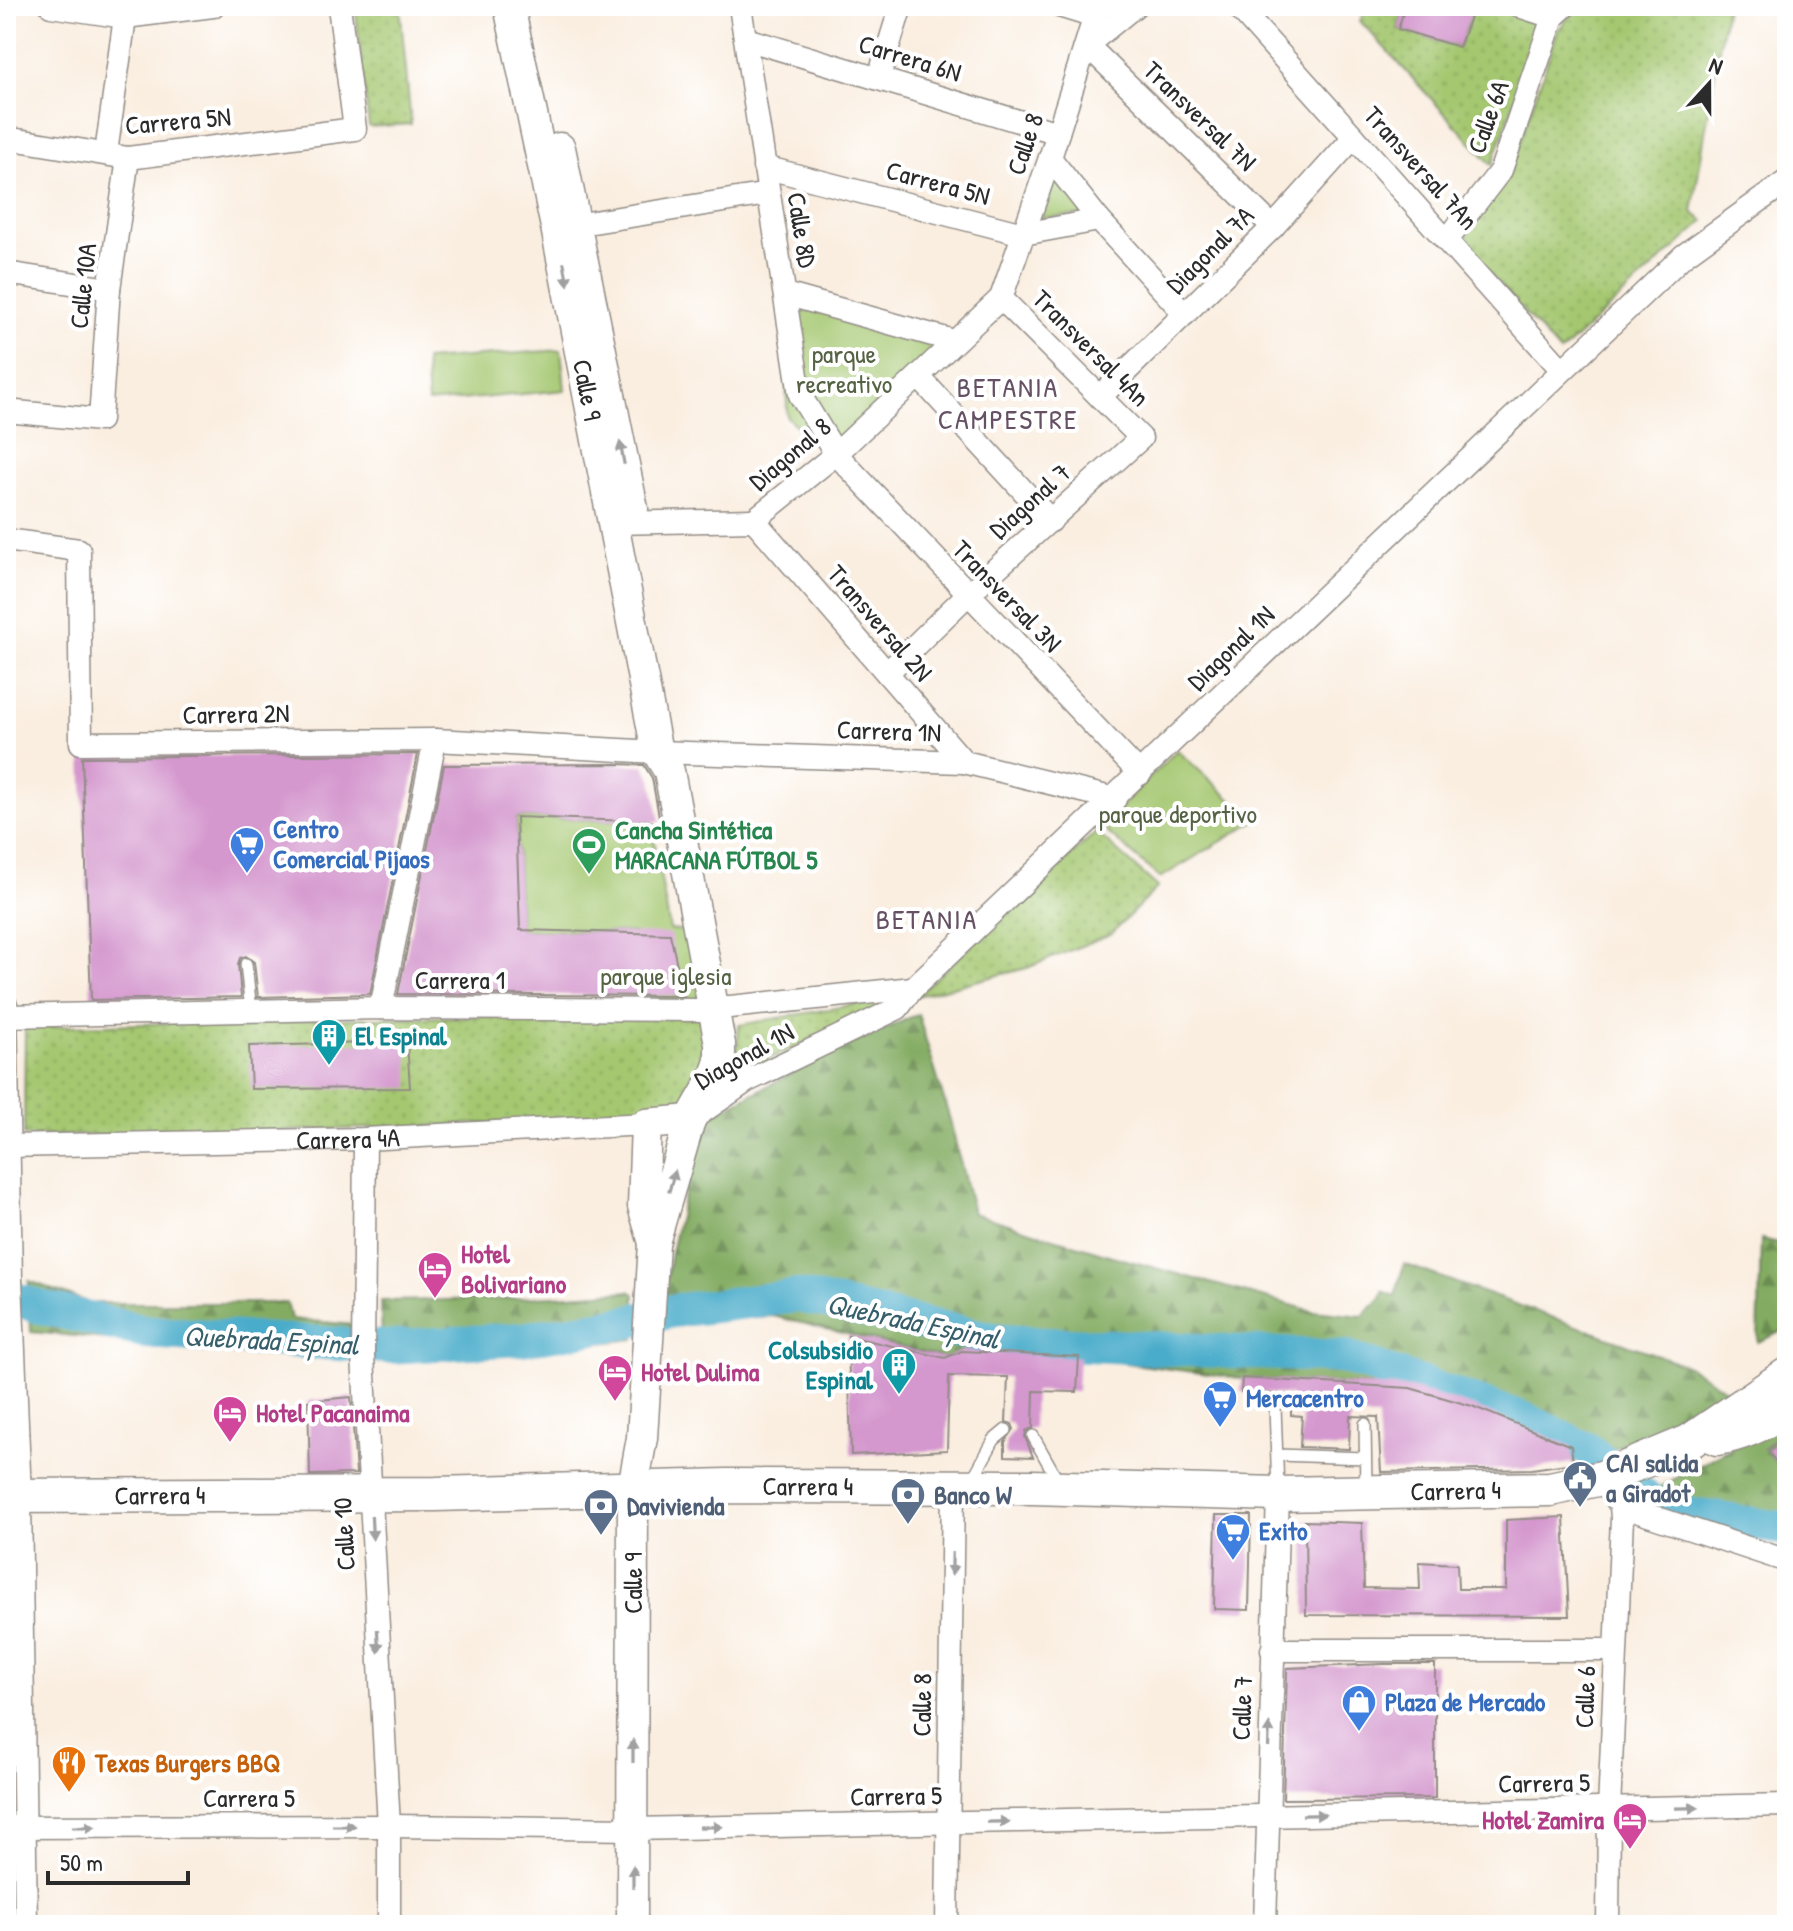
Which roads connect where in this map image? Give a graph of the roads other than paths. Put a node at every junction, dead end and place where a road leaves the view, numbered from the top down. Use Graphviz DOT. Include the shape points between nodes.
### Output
graph roads {
  1 [pos="51,6"];
  2 [pos="213,6"];
  3 [pos="339,6"];
  4 [pos="509,6"];
  5 [pos="528,6"];
  6 [pos="740,6"];
  7 [pos="901,6"];
  8 [pos="1059,6"];
  9 [pos="1135,6"];
  10 [pos="1237,6"];
  11 [pos="1519,6"];
  12 [pos="1097,11"];
  13 [pos="1559,12"];
  14 [pos="125,17"];
  15 [pos="746,39"];
  16 [pos="1087,45"];
  17 [pos="879,77"];
  18 [pos="1058,133"];
  19 [pos="1354,137"];
  20 [pos="6,138"];
  21 [pos="117,156"];
  22 [pos="1050,158"];
  23 [pos="764,167"];
  24 [pos="1787,181"];
  25 [pos="768,194"];
  26 [pos="1099,220"];
  27 [pos="567,226"];
  28 [pos="1273,227"];
  29 [pos="1023,234"];
  30 [pos="1448,239"];
  31 [pos="6,273"];
  32 [pos="109,289"];
  33 [pos="785,294"];
  34 [pos="1001,298"];
  35 [pos="1185,314"];
  36 [pos="954,341"];
  37 [pos="1562,370"];
  38 [pos="919,377"];
  39 [pos="1100,397"];
  40 [pos="6,411"];
  41 [pos="1141,438"];
  42 [pos="836,454"];
  43 [pos="754,520"];
  44 [pos="1051,521"];
  45 [pos="625,522"];
  46 [pos="6,540"];
  47 [pos="967,595"];
  48 [pos="887,673"];
  49 [pos="435,740"];
  50 [pos="667,758"];
  51 [pos="964,762"];
  52 [pos="1140,774"];
  53 [pos="1115,799"];
  54 [pos="246,964"];
  55 [pos="913,988"];
  56 [pos="6,1005"];
  57 [pos="381,1008"];
  58 [pos="714,1008"];
  59 [pos="251,1012"];
  60 [pos="6,1016"];
  61 [pos="690,1120"];
  62 [pos="646,1124"];
  63 [pos="365,1139"];
  64 [pos="6,1146"];
  65 [pos="654,1243"];
  66 [pos="1787,1375"];
  67 [pos="1275,1407"];
  68 [pos="1787,1407"];
  69 [pos="1365,1424"];
  70 [pos="1006,1430"];
  71 [pos="1033,1436"];
  72 [pos="1688,1443"];
  73 [pos="1278,1455"];
  74 [pos="1365,1458"];
  75 [pos="961,1486"];
  76 [pos="1610,1486"];
  77 [pos="633,1487"];
  78 [pos="1062,1488"];
  79 [pos="1366,1493"];
  80 [pos="370,1494"];
  81 [pos="1278,1494"];
  82 [pos="13,1496"];
  83 [pos="1787,1561"];
  84 [pos="1272,1650"];
  85 [pos="1615,1650"];
  86 [pos="1787,1805"];
  87 [pos="1609,1810"];
  88 [pos="1267,1816"];
  89 [pos="949,1823"];
  90 [pos="389,1826"];
  91 [pos="15,1827"];
  92 [pos="633,1829"];
  93 [pos="26,1925"];
  94 [pos="389,1925"];
  95 [pos="632,1925"];
  96 [pos="947,1925"];
  97 [pos="1265,1925"];
  98 [pos="1608,1925"];
  1 -- 14 [label="street"];
  2 -- 14 [label="street"];
  3 -- 21 [label="street, Carrera 5N" via="355,129"];
  4 -- 27 [label="street, Calle 9"];
  5 -- 27 [label="street, Calle 9"];
  6 -- 15 [label="street, Calle 8D"];
  7 -- 17 [label="street"];
  8 -- 12 [label="street"];
  9 -- 16 [label="street"];
  10 -- 19 [label="street, Transversal 7An"];
  11 -- 13 [label="street"];
  12 -- 16 [label="street, Calle 8"];
  13 -- 30 [label="street, Calle 6A" via="1501,170"];
  14 -- 21 [label="street, Calle 10A"];
  15 -- 17 [label="street, Carrera 6N"];
  15 -- 23 [label="street, Calle 8D"];
  16 -- 18 [label="street, Calle 8"];
  16 -- 28 [label="street, Transversal 7N"];
  17 -- 18 [label="street, Carrera 6N"];
  18 -- 22 [label="street, Calle 8"];
  19 -- 28 [label="street, Diagonal 7A"];
  19 -- 30 [label="street, Transversal 7An"];
  20 -- 21 [label="street, Carrera 5N"];
  21 -- 32 [label="street, Calle 10A"];
  22 -- 26 [label="street"];
  22 -- 29 [label="street, Calle 8"];
  23 -- 25 [label="street, Calle 8D"];
  23 -- 29 [label="street, Carrera 5N"];
  24 -- 37 [label="street, Diagonal 1N" via="1683,256"];
  25 -- 27 [label="street"];
  25 -- 33 [label="street, Calle 8D"];
  26 -- 29 [label="street, Carrera 5N"];
  26 -- 35 [label="street"];
  27 -- 45 [label="street, Calle 9"];
  28 -- 35 [label="street, Diagonal 7A"];
  29 -- 34 [label="street, Calle 8"];
  30 -- 37 [label="street, Transversal 7An"];
  31 -- 32 [label="street"];
  32 -- 40 [label="street, Calle 10A" via="100,420"];
  33 -- 36 [label="street"];
  33 -- 42 [label="street, Calle 8D" via="800,395"];
  34 -- 36 [label="street, Diagonal 8"];
  34 -- 39 [label="street, Transversal 4An"];
  35 -- 39 [label="street, Diagonal 7A"];
  36 -- 38 [label="street, Diagonal 8"];
  37 -- 52 [label="street, Diagonal 1N"];
  38 -- 42 [label="street, Diagonal 8"];
  38 -- 44 [label="street"];
  39 -- 41 [label="street, Transversal 4An"];
  41 -- 44 [label="street, Diagonal 7"];
  42 -- 43 [label="street, Diagonal 8"];
  42 -- 47 [label="street, Transversal 3N"];
  43 -- 45 [label="street"];
  43 -- 48 [label="street, Transversal 2N"];
  44 -- 47 [label="street, Diagonal 7"];
  45 -- 50 [label="street, Calle 9" via="673,724"];
  46 -- 49 [label="street, Carrera 2N" via="79,550 81,743"];
  47 -- 48 [label="street, Diagonal 7"];
  47 -- 52 [label="street, Transversal 3N"];
  48 -- 51 [label="street, Transversal 2N"];
  49 -- 50 [label="street, Carrera 2N"];
  49 -- 57 [label="street"];
  50 -- 51 [label="street, Carrera 1N"];
  50 -- 58 [label="street, Calle 9"];
  51 -- 53 [label="street, Carrera 1N"];
  52 -- 53 [label="street, Diagonal 1N"];
  53 -- 55 [label="street, Diagonal 1N"];
  54 -- 59 [label="lane"];
  55 -- 58 [label="street, Carrera 1"];
  55 -- 61 [label="street, Diagonal 1N" via="898,1008 747,1081"];
  56 -- 60 [label="street"];
  57 -- 58 [label="street, Carrera 1"];
  57 -- 59 [label="street, Carrera 1"];
  58 -- 61 [label="street, Calle 9" via="720,1061"];
  59 -- 60 [label="street, Carrera 1"];
  60 -- 64 [label="street"];
  61 -- 62 [label="street, Carrera 4A"];
  65 -- 61 [label="street, Calle 9, one-way"];
  62 -- 63 [label="street, Carrera 4A"];
  62 -- 65 [label="street, Calle 9" via="643,1206"];
  63 -- 64 [label="street, Carrera 4A"];
  63 -- 80 [label="street, Calle 10" via="362,1324"];
  64 -- 82 [label="street"];
  65 -- 77 [label="street, Calle 9" via="642,1438"];
  66 -- 72 [label="main road"];
  67 -- 73 [label="lane"];
  68 -- 72 [label="main road" via="1732,1435"];
  69 -- 74 [label="lane"];
  70 -- 75 [label="lane"];
  71 -- 78 [label="lane"];
  72 -- 76 [label="main road, Carrera 4"];
  73 -- 74 [label="lane"];
  73 -- 81 [label="lane"];
  74 -- 79 [label="lane"];
  75 -- 77 [label="main road, Carrera 4"];
  75 -- 78 [label="main road, Carrera 4"];
  75 -- 89 [label="street, Calle 8, one-way"];
  76 -- 79 [label="main road, Carrera 4"];
  76 -- 83 [label="street"];
  76 -- 85 [label="street, Calle 6"];
  77 -- 80 [label="main road, Carrera 4"];
  92 -- 77 [label="street, Calle 9, one-way"];
  78 -- 81 [label="main road, Carrera 4"];
  79 -- 81 [label="main road, Carrera 4"];
  80 -- 82 [label="main road, Carrera 4"];
  80 -- 90 [label="street, Calle 10, one-way"];
  81 -- 84 [label="street, Calle 7"];
  82 -- 91 [label="street"];
  84 -- 85 [label="street"];
  88 -- 84 [label="street, Calle 7, one-way"];
  85 -- 87 [label="street, Calle 6"];
  87 -- 86 [label="street, Carrera 5, one-way"];
  88 -- 87 [label="street, Carrera 5, one-way"];
  87 -- 98 [label="street, Calle 6"];
  89 -- 88 [label="street, Carrera 5, one-way"];
  88 -- 97 [label="street, Calle 7"];
  92 -- 89 [label="street, Carrera 5, one-way"];
  89 -- 96 [label="street, Calle 8"];
  91 -- 90 [label="street, Carrera 5, one-way"];
  90 -- 92 [label="street, Carrera 5"];
  90 -- 94 [label="street, Calle 10"];
  91 -- 93 [label="street"];
  95 -- 92 [label="street, Calle 9, one-way"];
}
